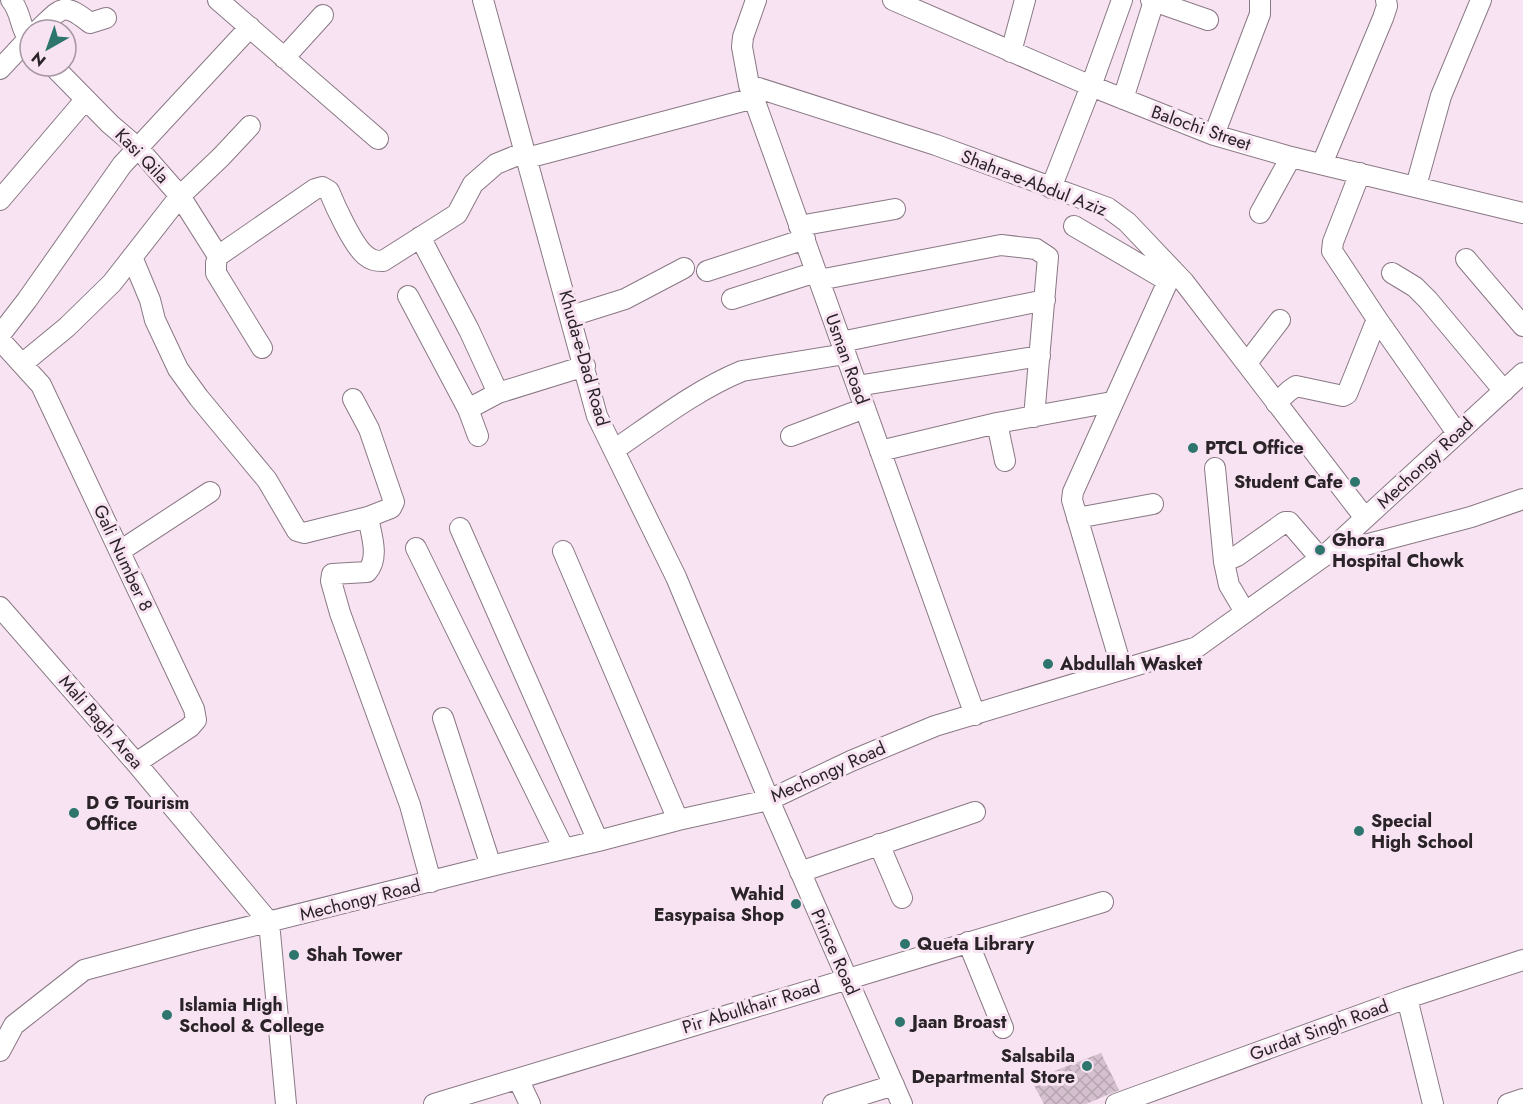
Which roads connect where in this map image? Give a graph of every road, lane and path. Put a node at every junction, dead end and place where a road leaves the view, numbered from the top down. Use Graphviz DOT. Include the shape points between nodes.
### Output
graph roads {
  1 [pos="11,0"];
  2 [pos="218,0"];
  3 [pos="483,0"];
  4 [pos="756,0"];
  5 [pos="893,0"];
  6 [pos="1024,0"];
  7 [pos="1122,0"];
  8 [pos="1153,0"];
  9 [pos="1260,0"];
  10 [pos="1386,0"];
  11 [pos="1481,0"];
  12 [pos="912,4"];
  13 [pos="323,15"];
  14 [pos="20,18"];
  15 [pos="53,18"];
  16 [pos="106,18"];
  17 [pos="1208,20"];
  18 [pos="250,27"];
  19 [pos="18,51"];
  20 [pos="1011,52"];
  21 [pos="284,58"];
  22 [pos="0,69"];
  23 [pos="64,78"];
  24 [pos="1091,86"];
  25 [pos="751,91"];
  26 [pos="1123,99"];
  27 [pos="85,100"];
  28 [pos="250,126"];
  29 [pos="1214,135"];
  30 [pos="378,139"];
  31 [pos="138,148"];
  32 [pos="526,155"];
  33 [pos="1291,157"];
  34 [pos="1322,164"];
  35 [pos="1360,173"];
  36 [pos="1416,186"];
  37 [pos="1051,188"];
  38 [pos="180,196"];
  39 [pos="0,200"];
  40 [pos="895,209"];
  41 [pos="1260,213"];
  42 [pos="1523,213"];
  43 [pos="1074,226"];
  44 [pos="802,233"];
  45 [pos="420,237"];
  46 [pos="218,256"];
  47 [pos="132,257"];
  48 [pos="1466,259"];
  49 [pos="684,268"];
  50 [pos="707,271"];
  51 [pos="1392,273"];
  52 [pos="1170,275"];
  53 [pos="818,276"];
  54 [pos="408,296"];
  55 [pos="732,299"];
  56 [pos="1045,300"];
  57 [pos="571,316"];
  58 [pos="1377,319"];
  59 [pos="1280,320"];
  60 [pos="1523,326"];
  61 [pos="0,334"];
  62 [pos="0,340"];
  63 [pos="262,348"];
  64 [pos="843,348"];
  65 [pos="1040,356"];
  66 [pos="1247,363"];
  67 [pos="22,364"];
  68 [pos="585,366"];
  69 [pos="1523,373"];
  70 [pos="857,386"];
  71 [pos="1504,390"];
  72 [pos="498,393"];
  73 [pos="353,399"];
  74 [pos="1112,402"];
  75 [pos="1276,403"];
  76 [pos="865,408"];
  77 [pos="468,410"];
  78 [pos="1034,417"];
  79 [pos="997,423"];
  80 [pos="1457,433"];
  81 [pos="478,436"];
  82 [pos="791,436"];
  83 [pos="614,450"];
  84 [pos="880,451"];
  85 [pos="1005,461"];
  86 [pos="1215,468"];
  87 [pos="210,492"];
  88 [pos="1523,499"];
  89 [pos="1153,504"];
  90 [pos="368,517"];
  91 [pos="1077,518"];
  92 [pos="1365,518"];
  93 [pos="460,528"];
  94 [pos="416,548"];
  95 [pos="120,551"];
  96 [pos="563,551"];
  97 [pos="1322,557"];
  98 [pos="1224,562"];
  99 [pos="0,607"];
  100 [pos="1245,612"];
  101 [pos="1122,669"];
  102 [pos="975,715"];
  103 [pos="443,718"];
  104 [pos="136,763"];
  105 [pos="769,800"];
  106 [pos="975,812"];
  107 [pos="678,820"];
  108 [pos="598,841"];
  109 [pos="879,844"];
  110 [pos="564,849"];
  111 [pos="491,866"];
  112 [pos="800,872"];
  113 [pos="431,882"];
  114 [pos="902,898"];
  115 [pos="1103,902"];
  116 [pos="269,922"];
  117 [pos="968,942"];
  118 [pos="1523,960"];
  119 [pos="847,978"];
  120 [pos="1407,998"];
  121 [pos="1003,1028"];
  122 [pos="0,1051"];
  123 [pos="518,1078"];
  124 [pos="894,1085"];
  125 [pos="1523,1099"];
  126 [pos="286,1104"];
  127 [pos="434,1104"];
  128 [pos="530,1104"];
  129 [pos="834,1104"];
  130 [pos="902,1104"];
  131 [pos="1116,1104"];
  132 [pos="1432,1104"];
  133 [pos="1508,1104"];
  1 -- 14 [label="street" via="19,9"];
  2 -- 18 [label="street"];
  3 -- 32 [label="street, Khuda-e-Dad Road"];
  4 -- 25 [label="street, Usman Road" via="742,47"];
  5 -- 12 [label="street, Balochi Street"];
  6 -- 20 [label="street"];
  7 -- 24 [label="street"];
  8 -- 17 [label="street"];
  8 -- 26 [label="street"];
  9 -- 29 [label="street" via="1260,14"];
  10 -- 34 [label="street" via="1383,18"];
  11 -- 36 [label="street" via="1441,96"];
  12 -- 20 [label="street, Balochi Street"];
  13 -- 21 [label="street"];
  15 -- 16 [label="street" via="63,9 71,9 90,23"];
  18 -- 21 [label="street"];
  18 -- 31 [label="street"];
  19 -- 22 [label="street"];
  20 -- 24 [label="street, Balochi Street"];
  21 -- 30 [label="street"];
  23 -- 27 [label="street, Kasi Qila"];
  24 -- 26 [label="street, Balochi Street"];
  24 -- 37 [label="street"];
  25 -- 32 [label="street"];
  25 -- 37 [label="street, Shahra-e-Abdul Aziz" via="936,145"];
  25 -- 44 [label="street, Usman Road"];
  26 -- 29 [label="street, Balochi Street"];
  27 -- 31 [label="street, Kasi Qila"];
  27 -- 39 [label="street"];
  28 -- 38 [label="street"];
  29 -- 33 [label="street, Balochi Street"];
  31 -- 38 [label="street, Kasi Qila"];
  31 -- 61 [label="street"];
  32 -- 45 [label="street" via="496,164 473,184 457,214"];
  32 -- 57 [label="street, Khuda-e-Dad Road"];
  33 -- 34 [label="street, Balochi Street"];
  33 -- 41 [label="street"];
  34 -- 35 [label="street, Balochi Street"];
  35 -- 36 [label="street, Balochi Street"];
  35 -- 58 [label="street" via="1332,250"];
  36 -- 42 [label="street, Balochi Street"];
  37 -- 52 [label="street, Shahra-e-Abdul Aziz" via="1108,208 1128,222"];
  38 -- 46 [label="street, Kasi Qila"];
  38 -- 47 [label="street"];
  40 -- 44 [label="street"];
  43 -- 52 [label="street"];
  44 -- 50 [label="street"];
  44 -- 53 [label="street, Usman Road"];
  45 -- 46 [label="street" via="383,261 374,261 363,254 329,191 322,187"];
  45 -- 72 [label="street"];
  46 -- 63 [label="street" via="216,273"];
  47 -- 67 [label="street" via="112,283 67,327"];
  47 -- 90 [label="street" via="178,369 267,480 297,531 304,533"];
  48 -- 60 [label="street"];
  49 -- 57 [label="street" via="625,299"];
  51 -- 71 [label="street" via="1428,300"];
  52 -- 66 [label="street, Shahra-e-Abdul Aziz"];
  52 -- 74 [label="street"];
  53 -- 55 [label="street"];
  53 -- 56 [label="street" via="1001,245 1036,249 1048,257"];
  53 -- 64 [label="street, Usman Road"];
  54 -- 77 [label="street"];
  56 -- 64 [label="street"];
  56 -- 65 [label="street"];
  57 -- 68 [label="street, Khuda-e-Dad Road"];
  58 -- 75 [label="street" via="1347,394 1296,386"];
  58 -- 80 [label="street"];
  59 -- 66 [label="street"];
  62 -- 67 [label="street, Gali Number 8"];
  64 -- 70 [label="street, Usman Road"];
  64 -- 83 [label="street" via="728,377"];
  65 -- 70 [label="street"];
  65 -- 78 [label="street"];
  66 -- 75 [label="street, Shahra-e-Abdul Aziz"];
  67 -- 95 [label="street, Gali Number 8" via="41,385"];
  68 -- 72 [label="street"];
  68 -- 83 [label="street, Khuda-e-Dad Road" via="597,416"];
  69 -- 71 [label="street, Mechongy Road"];
  70 -- 76 [label="street, Usman Road"];
  71 -- 80 [label="street, Mechongy Road"];
  72 -- 77 [label="street"];
  73 -- 90 [label="street" via="369,429 394,501 391,508"];
  74 -- 78 [label="street"];
  74 -- 91 [label="street" via="1073,492"];
  75 -- 92 [label="street, Shahra-e-Abdul Aziz"];
  76 -- 82 [label="street"];
  76 -- 84 [label="street, Usman Road"];
  77 -- 81 [label="street"];
  78 -- 79 [label="street"];
  79 -- 84 [label="street"];
  79 -- 85 [label="street"];
  80 -- 92 [label="street, Mechongy Road"];
  83 -- 105 [label="street, Khuda-e-Dad Road" via="676,578"];
  84 -- 102 [label="street, Usman Road"];
  86 -- 98 [label="street"];
  87 -- 95 [label="street"];
  88 -- 97 [label="street"];
  89 -- 91 [label="street"];
  90 -- 113 [label="street" via="373,565 367,572 332,574 331,581 410,805"];
  91 -- 101 [label="street"];
  92 -- 97 [label="street, Mechongy Road"];
  93 -- 108 [label="street"];
  94 -- 110 [label="street"];
  95 -- 104 [label="street, Gali Number 8" via="196,720"];
  96 -- 107 [label="street"];
  97 -- 98 [label="street" via="1285,522"];
  97 -- 100 [label="street, Mechongy Road"];
  98 -- 100 [label="street" via="1229,585"];
  99 -- 104 [label="street, Mali Bagh Area"];
  100 -- 101 [label="street, Mechongy Road" via="1197,647"];
  101 -- 102 [label="street, Mechongy Road"];
  102 -- 105 [label="street, Mechongy Road" via="925,730"];
  103 -- 111 [label="street"];
  104 -- 116 [label="street, Mali Bagh Area"];
  105 -- 107 [label="street, Mechongy Road"];
  105 -- 112 [label="street, Prince Road"];
  106 -- 109 [label="street"];
  107 -- 108 [label="street, Mechongy Road"];
  108 -- 110 [label="street, Mechongy Road"];
  109 -- 112 [label="street"];
  109 -- 114 [label="street"];
  110 -- 111 [label="street, Mechongy Road"];
  111 -- 113 [label="street, Mechongy Road"];
  112 -- 119 [label="street, Prince Road"];
  113 -- 116 [label="street, Mechongy Road"];
  115 -- 117 [label="street, Pir Abulkhair Road"];
  116 -- 122 [label="street, Mechongy Road" via="84,970 14,1025"];
  116 -- 126 [label="street"];
  117 -- 119 [label="street, Pir Abulkhair Road"];
  117 -- 121 [label="street"];
  118 -- 120 [label="street, Gurdat Singh Road"];
  119 -- 123 [label="street, Pir Abulkhair Road"];
  119 -- 124 [label="street, Prince Road"];
  120 -- 131 [label="street, Gurdat Singh Road"];
  120 -- 132 [label="street"];
  123 -- 127 [label="street, Pir Abulkhair Road"];
  123 -- 128 [label="street"];
  124 -- 129 [label="street"];
  124 -- 130 [label="street, Prince Road"];
  125 -- 133 [label="street"];
}
